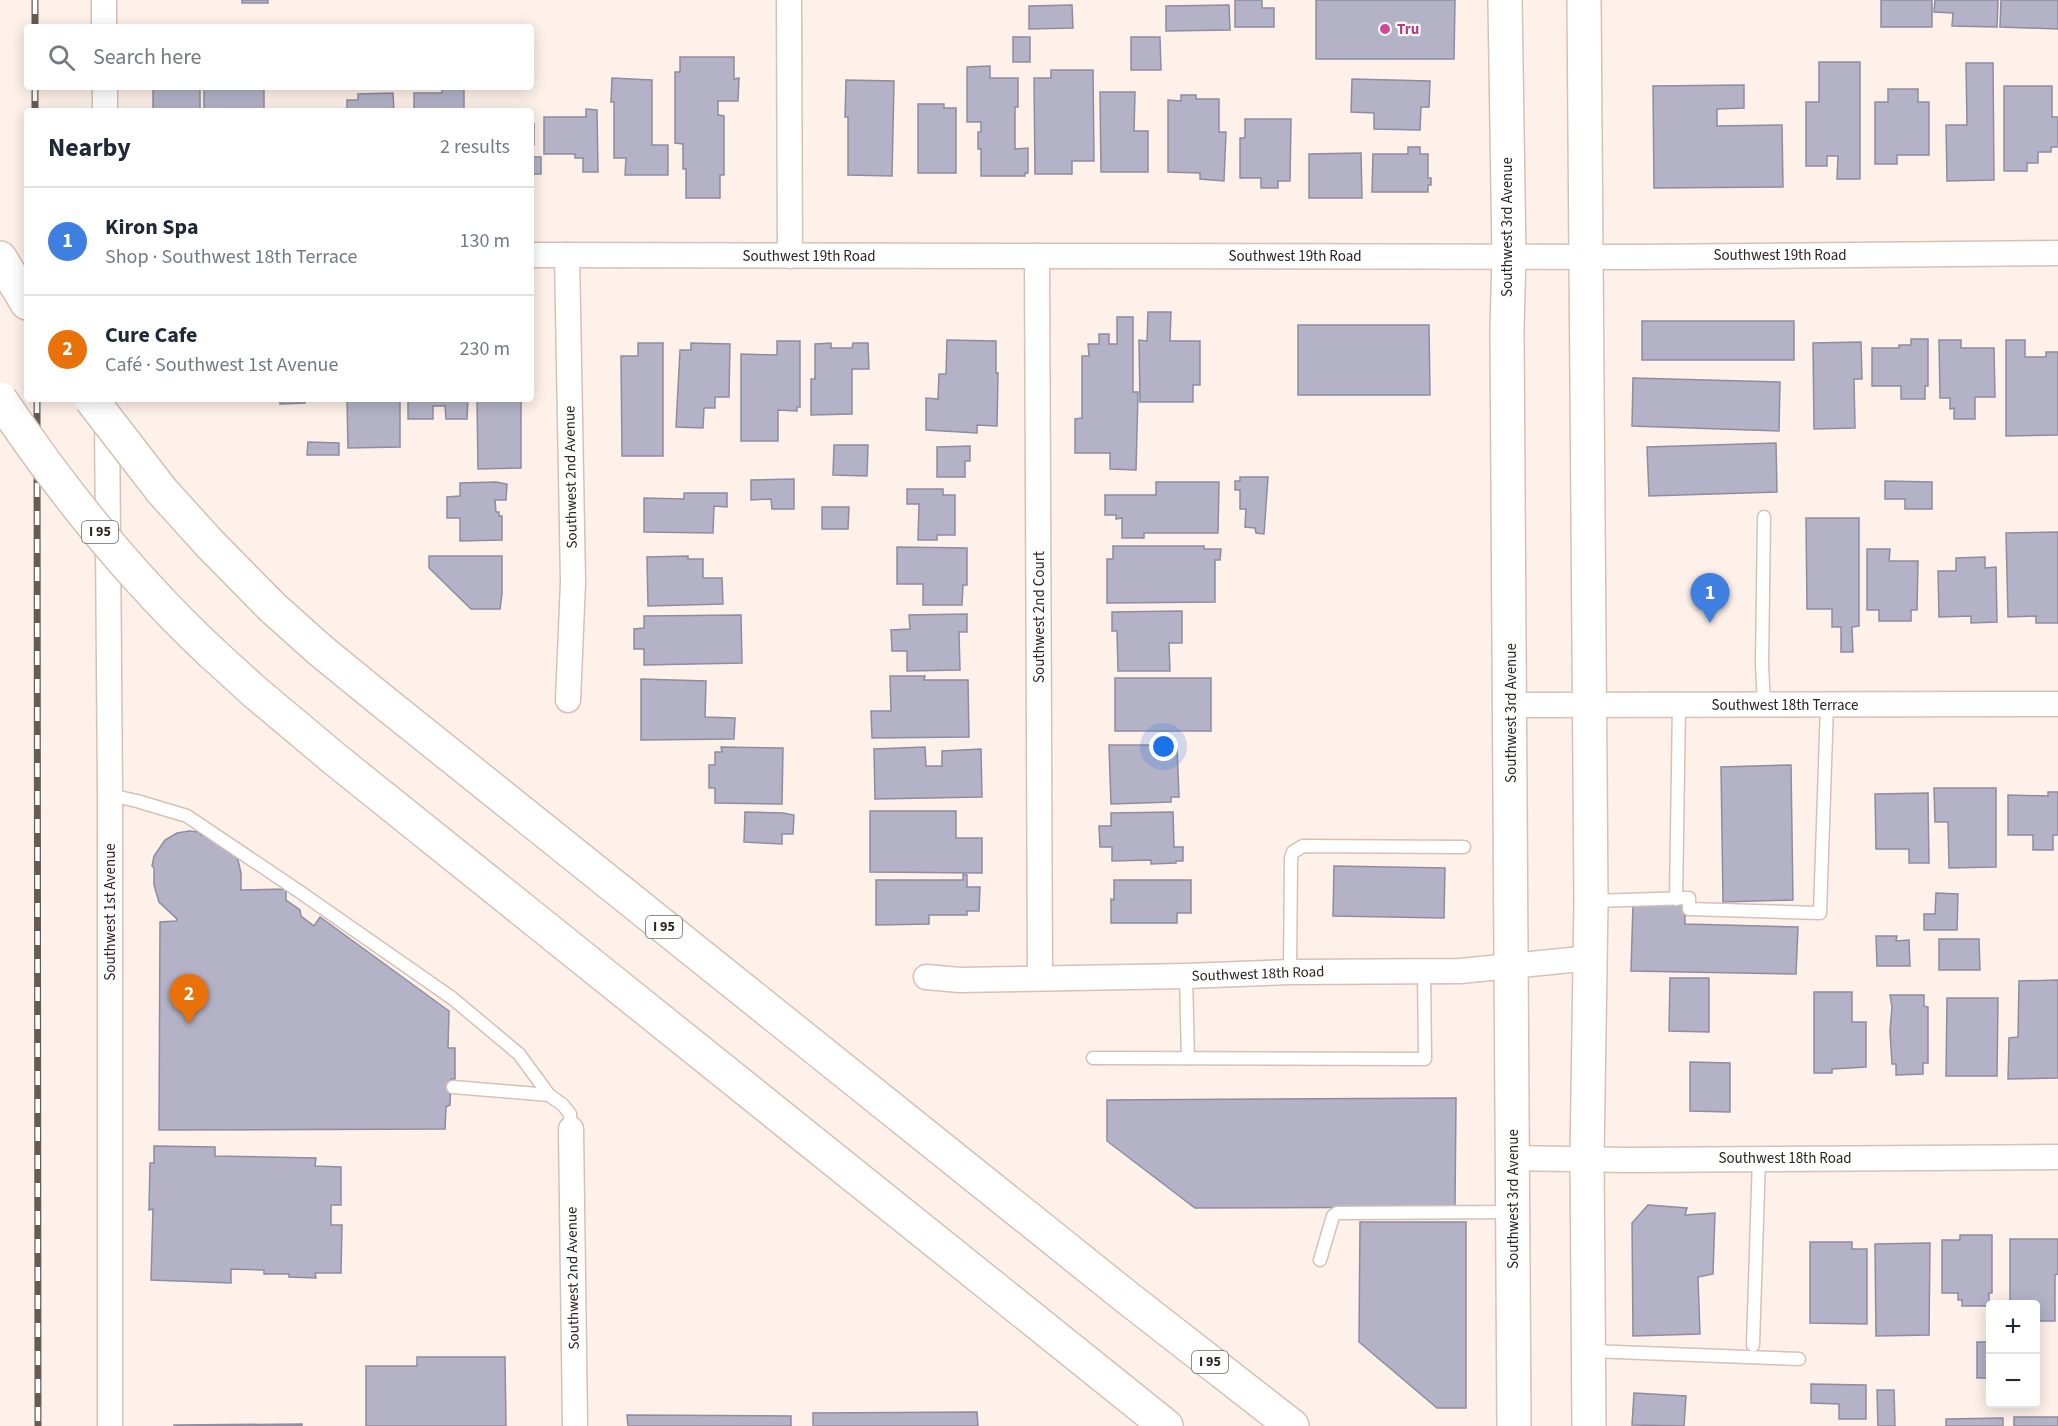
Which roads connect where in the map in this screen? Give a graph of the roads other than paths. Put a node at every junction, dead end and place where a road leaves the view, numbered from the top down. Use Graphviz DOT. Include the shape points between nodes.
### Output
graph roads {
  1 [pos="104,0"];
  2 [pos="789,0"];
  3 [pos="1505,0"];
  4 [pos="1584,0"];
  5 [pos="104,24"];
  6 [pos="105,90"];
  7 [pos="105,108"];
  8 [pos="2058,253"];
  9 [pos="534,255"];
  10 [pos="567,255"];
  11 [pos="790,256"];
  12 [pos="1037,256"];
  13 [pos="1509,256"];
  14 [pos="1586,256"];
  15 [pos="0,258"];
  16 [pos="24,298"];
  17 [pos="0,399"];
  18 [pos="93,402"];
  19 [pos="107,402"];
  20 [pos="1764,517"];
  21 [pos="568,700"];
  22 [pos="1589,704"];
  23 [pos="2058,704"];
  24 [pos="1511,705"];
  25 [pos="1679,705"];
  26 [pos="1764,705"];
  27 [pos="1827,705"];
  28 [pos="110,795"];
  29 [pos="1464,847"];
  30 [pos="1676,899"];
  31 [pos="1591,902"];
  32 [pos="1591,958"];
  33 [pos="1512,965"];
  34 [pos="1290,972"];
  35 [pos="1424,972"];
  36 [pos="1186,976"];
  37 [pos="926,977"];
  38 [pos="1040,978"];
  39 [pos="1093,1058"];
  40 [pos="1188,1058"];
  41 [pos="453,1087"];
  42 [pos="549,1095"];
  43 [pos="571,1129"];
  44 [pos="2058,1157"];
  45 [pos="1513,1158"];
  46 [pos="1759,1158"];
  47 [pos="1587,1159"];
  48 [pos="1512,1212"];
  49 [pos="1320,1260"];
  50 [pos="1753,1344"];
  51 [pos="1588,1351"];
  52 [pos="1799,1359"];
  53 [pos="110,1426"];
  54 [pos="575,1426"];
  55 [pos="1166,1426"];
  56 [pos="1292,1426"];
  57 [pos="1514,1426"];
  58 [pos="1589,1426"];
  1 -- 5 [label="street"];
  2 -- 11 [label="street"];
  3 -- 13 [label="main road, Southwest 3rd Avenue"];
  4 -- 14 [label="main road"];
  6 -- 7 [label="street"];
  8 -- 14 [label="street, Southwest 19th Road"];
  9 -- 10 [label="street, Southwest 19th Road"];
  10 -- 11 [label="street, Southwest 19th Road"];
  10 -- 21 [label="street, Southwest 2nd Avenue" via="573,582"];
  11 -- 12 [label="street, Southwest 19th Road"];
  12 -- 13 [label="street, Southwest 19th Road"];
  12 -- 38 [label="street, Southwest 2nd Court"];
  13 -- 14 [label="street, Southwest 19th Road"];
  13 -- 24 [label="main road, Southwest 3rd Avenue"];
  14 -- 22 [label="main road"];
  15 -- 16 [label="main road"];
  17 -- 55 [label="main road, I 95, bridge" via="87,517 138,576 189,631 256,693"];
  18 -- 56 [label="main road, I 95, bridge" via="162,491 210,544 320,650"];
  19 -- 28 [label="street, Southwest 1st Avenue"];
  20 -- 26 [label="lane"];
  22 -- 24 [label="street, Southwest 18th Terrace"];
  22 -- 25 [label="street, Southwest 18th Terrace"];
  22 -- 31 [label="main road"];
  23 -- 27 [label="street, Southwest 18th Terrace"];
  24 -- 33 [label="main road, Southwest 3rd Avenue"];
  25 -- 26 [label="street, Southwest 18th Terrace"];
  25 -- 30 [label="lane"];
  26 -- 27 [label="street, Southwest 18th Terrace"];
  27 -- 30 [label="lane" via="1820,913 1689,909 1689,898"];
  28 -- 42 [label="lane" via="187,816 300,892 452,998 519,1054"];
  28 -- 53 [label="street, Southwest 1st Avenue"];
  29 -- 34 [label="lane" via="1298,848 1291,858"];
  30 -- 31 [label="lane"];
  31 -- 32 [label="main road"];
  32 -- 33 [label="street, Southwest 18th Road"];
  32 -- 47 [label="main road"];
  33 -- 35 [label="street, Southwest 18th Road"];
  33 -- 45 [label="main road, Southwest 3rd Avenue"];
  34 -- 35 [label="street, Southwest 18th Road"];
  34 -- 36 [label="street, Southwest 18th Road"];
  35 -- 40 [label="lane" via="1425,1059"];
  36 -- 38 [label="street, Southwest 18th Road"];
  36 -- 40 [label="lane"];
  37 -- 38 [label="street, Southwest 18th Road"];
  39 -- 40 [label="lane"];
  41 -- 42 [label="lane"];
  42 -- 43 [label="lane" via="570,1114"];
  43 -- 54 [label="street, Southwest 2nd Avenue"];
  44 -- 46 [label="street, Southwest 18th Road"];
  45 -- 47 [label="street, Southwest 18th Road"];
  45 -- 48 [label="main road, Southwest 3rd Avenue"];
  46 -- 47 [label="street, Southwest 18th Road"];
  46 -- 50 [label="lane"];
  47 -- 51 [label="main road"];
  48 -- 49 [label="lane" via="1337,1213"];
  48 -- 57 [label="main road, Southwest 3rd Avenue"];
  51 -- 52 [label="lane"];
  51 -- 58 [label="main road"];
}
